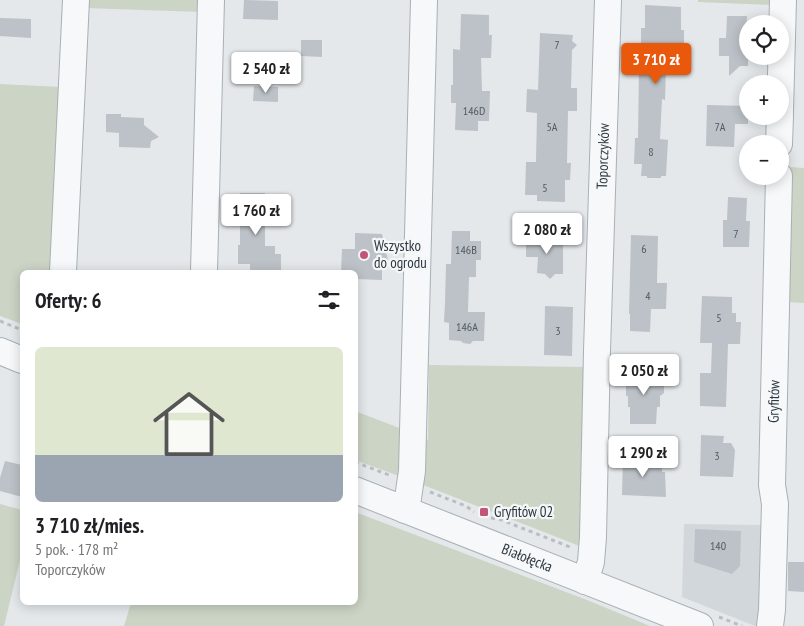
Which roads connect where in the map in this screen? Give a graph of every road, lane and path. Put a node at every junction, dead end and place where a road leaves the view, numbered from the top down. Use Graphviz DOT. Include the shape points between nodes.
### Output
graph roads {
  1 [pos="76,0"];
  2 [pos="211,0"];
  3 [pos="424,0"];
  4 [pos="608,0"];
  5 [pos="783,0"];
  6 [pos="781,75"];
  7 [pos="778,185"];
  8 [pos="63,270"];
  9 [pos="204,270"];
  10 [pos="0,321"];
  11 [pos="20,329"];
  12 [pos="0,351"];
  13 [pos="20,359"];
  14 [pos="358,463"];
  15 [pos="410,484"];
  16 [pos="358,491"];
  17 [pos="405,510"];
  18 [pos="477,514"];
  19 [pos="488,518"];
  20 [pos="588,572"];
  21 [pos="700,626"];
  22 [pos="770,626"];
  1 -- 8 [label="street"];
  2 -- 9 [label="street"];
  3 -- 15 [label="street"];
  4 -- 20 [label="street, Toporczyków" via="592,537"];
  5 -- 6 [label="street"];
  7 -- 22 [label="street, Gryfitów" via="772,485 775,504"];
  10 -- 11 [label="path"];
  12 -- 13 [label="street"];
  14 -- 15 [label="path"];
  15 -- 17 [label="street"];
  15 -- 18 [label="path" via="466,506"];
  16 -- 17 [label="street, Białołęcka"];
  17 -- 20 [label="street, Białołęcka"];
  19 -- 20 [label="path" via="499,519 578,550"];
  20 -- 21 [label="street, Białołęcka"];
}
